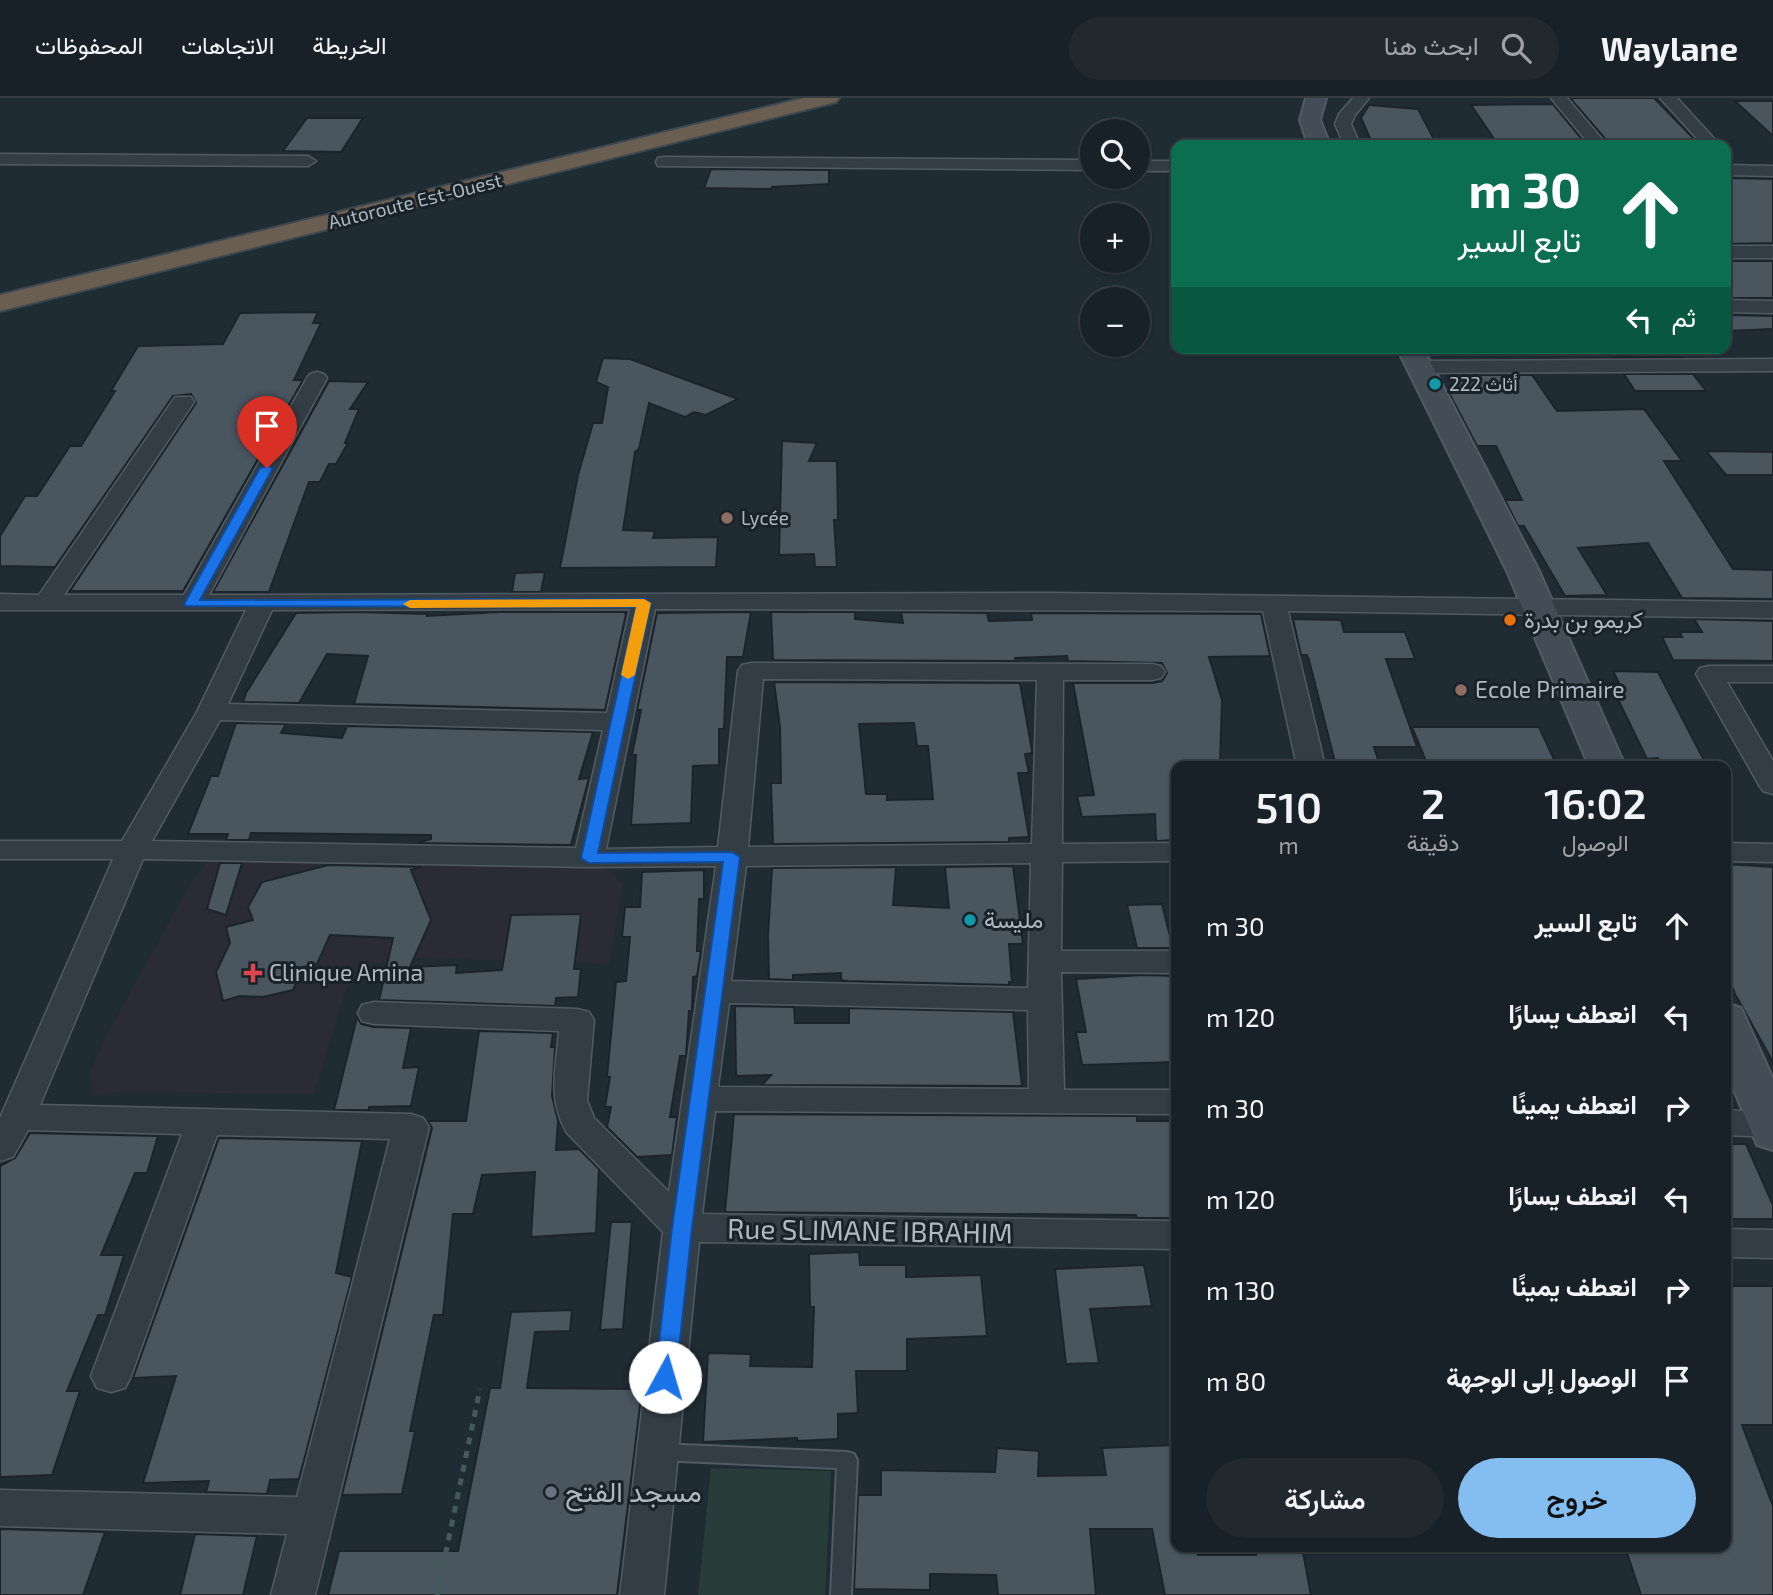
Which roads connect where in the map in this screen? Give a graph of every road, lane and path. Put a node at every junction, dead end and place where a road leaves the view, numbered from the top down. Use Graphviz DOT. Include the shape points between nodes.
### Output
graph roads {
  1 [pos="756,98"];
  2 [pos="829,98"];
  3 [pos="1316,98"];
  4 [pos="1361,98"];
  5 [pos="1559,98"];
  6 [pos="1668,98"];
  7 [pos="1343,124"];
  8 [pos="1316,137"];
  9 [pos="1350,140"];
  10 [pos="1595,140"];
  11 [pos="1707,140"];
  12 [pos="0,159"];
  13 [pos="308,162"];
  14 [pos="664,162"];
  15 [pos="1080,165"];
  16 [pos="1150,166"];
  17 [pos="1171,166"];
  18 [pos="1731,167"];
  19 [pos="1773,171"];
  20 [pos="1731,252"];
  21 [pos="1773,252"];
  22 [pos="72,268"];
  23 [pos="24,273"];
  24 [pos="0,286"];
  25 [pos="0,303"];
  26 [pos="1731,306"];
  27 [pos="1773,307"];
  28 [pos="1415,358"];
  29 [pos="1773,365"];
  30 [pos="317,379"];
  31 [pos="183,402"];
  32 [pos="0,602"];
  33 [pos="46,602"];
  34 [pos="644,603"];
  35 [pos="191,604"];
  36 [pos="262,604"];
  37 [pos="1274,604"];
  38 [pos="1539,610"];
  39 [pos="1773,611"];
  40 [pos="1050,671"];
  41 [pos="1152,672"];
  42 [pos="1773,674"];
  43 [pos="211,712"];
  44 [pos="618,722"];
  45 [pos="1310,761"];
  46 [pos="1605,761"];
  47 [pos="1773,785"];
  48 [pos="0,850"];
  49 [pos="132,850"];
  50 [pos="1171,852"];
  51 [pos="1731,852"];
  52 [pos="1773,853"];
  53 [pos="1045,855"];
  54 [pos="732,857"];
  55 [pos="589,858"];
  56 [pos="1045,961"];
  57 [pos="1171,962"];
  58 [pos="712,992"];
  59 [pos="1044,999"];
  60 [pos="374,1013"];
  61 [pos="1731,1030"];
  62 [pos="701,1099"];
  63 [pos="1047,1102"];
  64 [pos="1171,1102"];
  65 [pos="204,1121"];
  66 [pos="1731,1124"];
  67 [pos="1771,1129"];
  68 [pos="9,1132"];
  69 [pos="682,1228"];
  70 [pos="1171,1235"];
  71 [pos="1731,1243"];
  72 [pos="1773,1244"];
  73 [pos="111,1376"];
  74 [pos="480,1389"];
  75 [pos="657,1452"];
  76 [pos="0,1508"];
  77 [pos="313,1516"];
  78 [pos="293,1595"];
  79 [pos="437,1595"];
  80 [pos="642,1595"];
  81 [pos="841,1595"];
  1 -- 22 [label="highway, Autoroute Est-Ouest"];
  2 -- 25 [label="highway, Autoroute Est-Ouest"];
  3 -- 8 [label="main road" via="1311,111"];
  4 -- 7 [label="street"];
  5 -- 10 [label="street"];
  6 -- 11 [label="street"];
  7 -- 8 [label="main road"];
  7 -- 9 [label="street"];
  12 -- 13 [label="street"];
  14 -- 15 [label="street"];
  16 -- 17 [label="street"];
  18 -- 19 [label="street"];
  20 -- 21 [label="street"];
  22 -- 23 [label="highway"];
  22 -- 24 [label="highway, Autoroute Est-Ouest"];
  26 -- 27 [label="street"];
  28 -- 29 [label="street"];
  28 -- 38 [label="main road"];
  30 -- 35 [label="street"];
  31 -- 33 [label="street"];
  32 -- 33 [label="street"];
  33 -- 35 [label="street"];
  34 -- 36 [label="street"];
  34 -- 37 [label="street"];
  34 -- 44 [label="street"];
  35 -- 36 [label="street"];
  36 -- 43 [label="street"];
  37 -- 38 [label="street"];
  37 -- 45 [label="street"];
  38 -- 39 [label="street"];
  38 -- 46 [label="main road"];
  40 -- 41 [label="street"];
  40 -- 53 [label="street"];
  40 -- 54 [label="street" via="751,671"];
  42 -- 47 [label="street" via="1709,674"];
  43 -- 44 [label="street"];
  43 -- 49 [label="street"];
  44 -- 55 [label="street"];
  48 -- 49 [label="street"];
  49 -- 55 [label="street"];
  49 -- 68 [label="street"];
  50 -- 53 [label="street"];
  51 -- 52 [label="street"];
  53 -- 54 [label="street"];
  53 -- 56 [label="street"];
  54 -- 55 [label="street"];
  54 -- 58 [label="street"];
  56 -- 57 [label="street"];
  56 -- 59 [label="street"];
  58 -- 59 [label="street"];
  58 -- 62 [label="street"];
  59 -- 63 [label="street"];
  60 -- 69 [label="street" via="577,1020 570,1100 579,1124"];
  61 -- 67 [label="main road"];
  62 -- 63 [label="street"];
  62 -- 69 [label="street"];
  63 -- 64 [label="street"];
  65 -- 68 [label="street"];
  65 -- 73 [label="street"];
  65 -- 77 [label="street" via="411,1127"];
  66 -- 67 [label="street"];
  69 -- 70 [label="street, Rue SLIMANE IBRAHIM"];
  69 -- 75 [label="street"];
  71 -- 72 [label="street"];
  74 -- 79 [label="path"];
  75 -- 80 [label="street"];
  75 -- 81 [label="lane" via="847,1461"];
  76 -- 77 [label="street"];
  77 -- 78 [label="street"];
}
